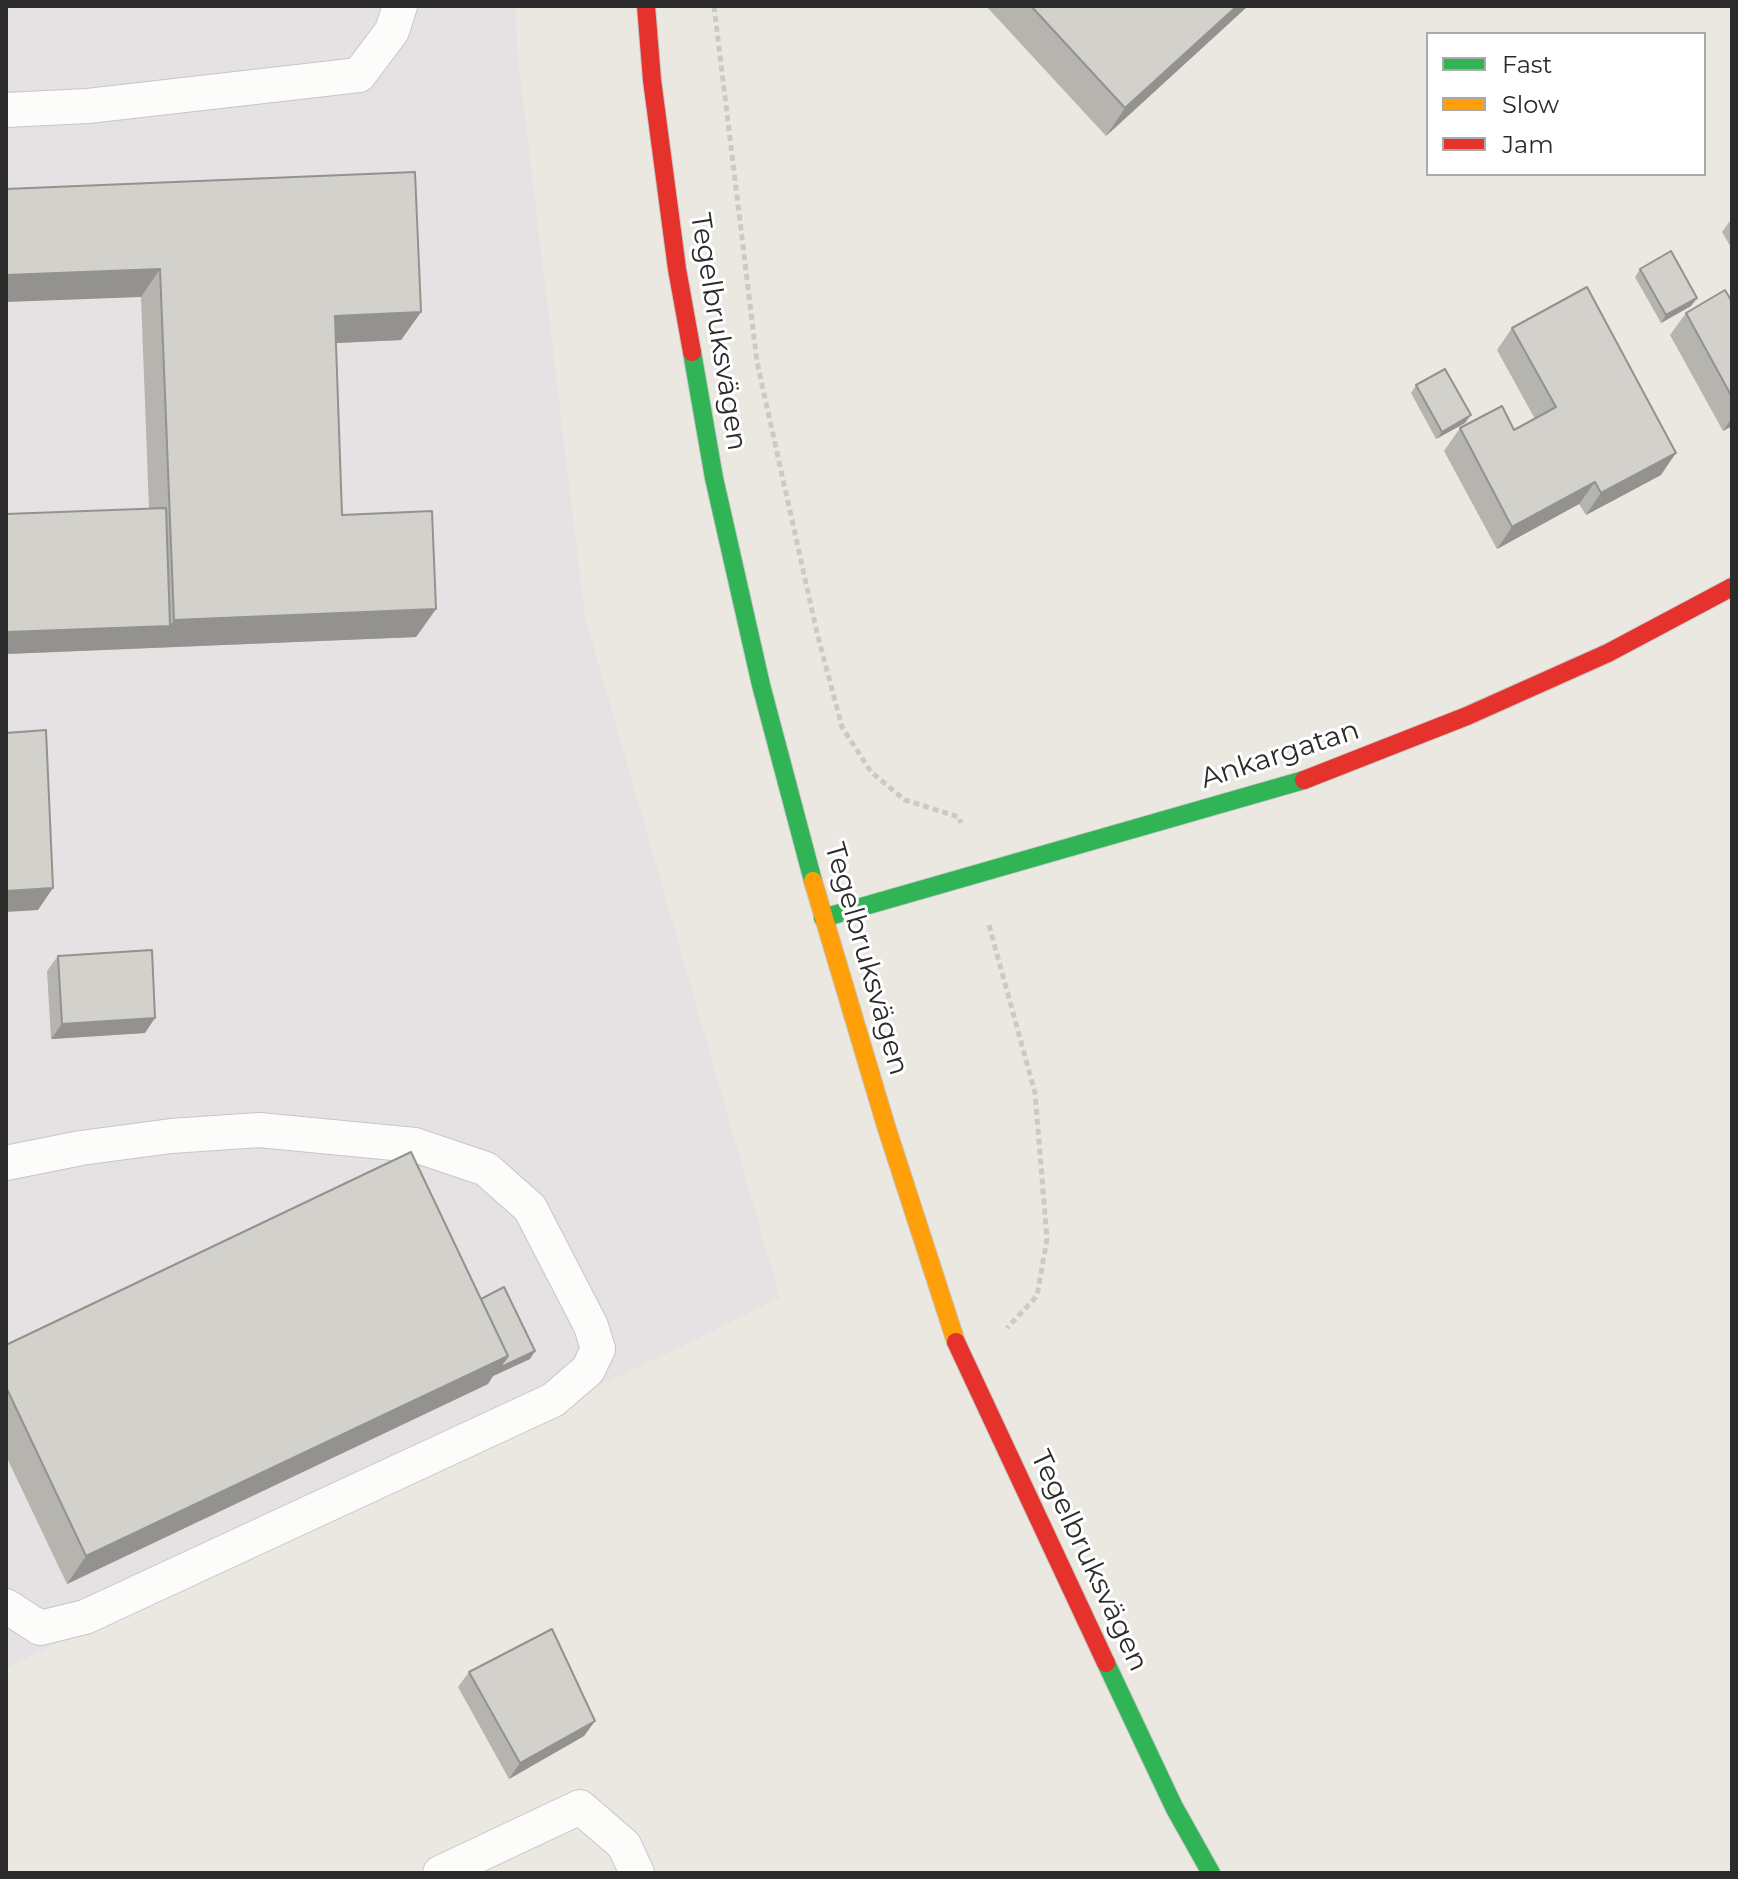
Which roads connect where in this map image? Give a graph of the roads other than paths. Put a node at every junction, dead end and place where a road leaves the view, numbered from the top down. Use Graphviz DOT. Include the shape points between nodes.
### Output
graph roads {
  1 [pos="400,6"];
  2 [pos="646,6"];
  3 [pos="6,110"];
  4 [pos="1732,587"];
  5 [pos="823,918"];
  6 [pos="6,1163"];
  7 [pos="6,1606"];
  8 [pos="440,1873"];
  9 [pos="637,1873"];
  10 [pos="1211,1873"];
  1 -- 3 [label="lane" via="392,31 359,75 88,106"];
  2 -- 5 [label="street, Tegelbruksvägen" via="677,269 714,478 761,685"];
  4 -- 5 [label="street, Ankargatan" via="1608,653 1318,776"];
  5 -- 10 [label="street, Tegelbruksvägen" via="958,1349 1174,1807"];
  6 -- 7 [label="lane" via="171,1136 259,1130 415,1145 486,1169 530,1208 598,1349 588,1370 553,1400 85,1617 40,1628"];
  8 -- 9 [label="lane" via="580,1807 624,1845"];
}
